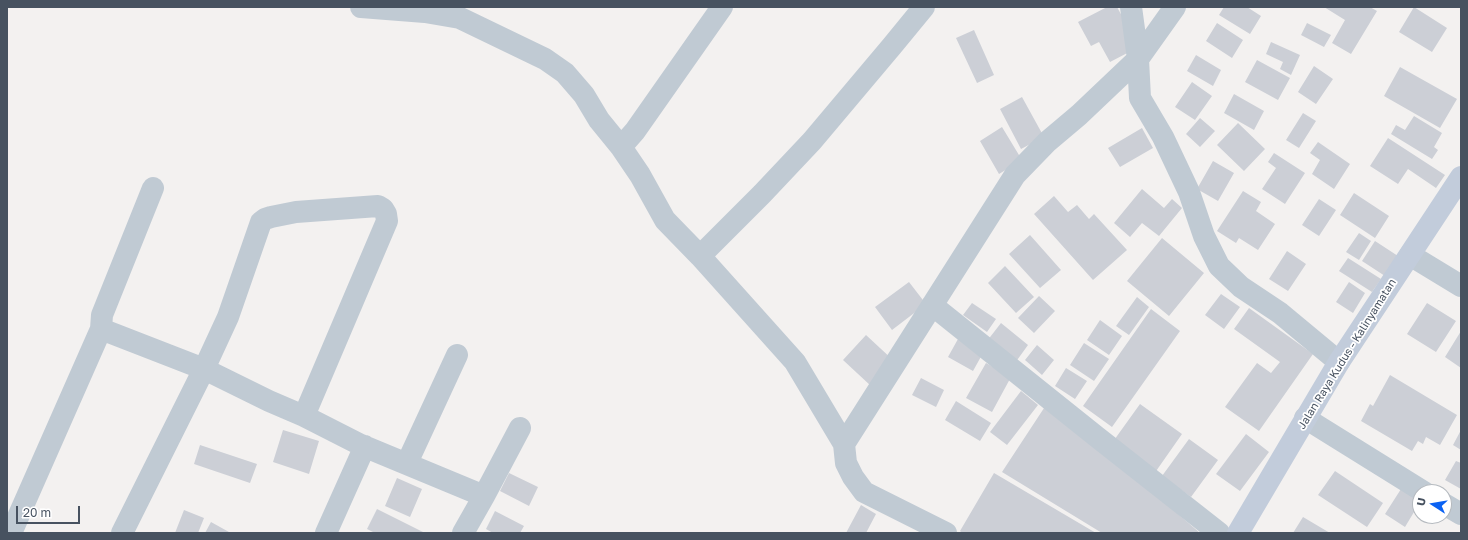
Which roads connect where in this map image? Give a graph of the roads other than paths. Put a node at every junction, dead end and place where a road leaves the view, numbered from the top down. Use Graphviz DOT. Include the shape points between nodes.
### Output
graph roads {
  1 [pos="361,7"];
  2 [pos="722,7"];
  3 [pos="924,7"];
  4 [pos="1131,7"];
  5 [pos="1175,7"];
  6 [pos="463,13"];
  7 [pos="1138,59"];
  8 [pos="621,147"];
  9 [pos="1461,177"];
  10 [pos="153,188"];
  11 [pos="1410,255"];
  12 [pos="700,256"];
  13 [pos="1461,286"];
  14 [pos="932,305"];
  15 [pos="102,329"];
  16 [pos="457,355"];
  17 [pos="1339,362"];
  18 [pos="204,369"];
  19 [pos="304,416"];
  20 [pos="1305,418"];
  21 [pos="520,428"];
  22 [pos="844,444"];
  23 [pos="365,446"];
  24 [pos="407,463"];
  25 [pos="1412,485"];
  26 [pos="484,496"];
  27 [pos="1452,509"];
  28 [pos="1461,514"];
  29 [pos="11,533"];
  30 [pos="122,533"];
  31 [pos="326,533"];
  32 [pos="463,533"];
  33 [pos="946,533"];
  34 [pos="1219,533"];
  35 [pos="1238,533"];
  1 -- 6 [label="street"];
  2 -- 8 [label="street"];
  3 -- 12 [label="street" via="812,141"];
  4 -- 7 [label="street"];
  5 -- 7 [label="street"];
  6 -- 8 [label="street" via="565,73"];
  7 -- 14 [label="street" via="1047,142 1015,175"];
  7 -- 17 [label="street" via="1140,98 1163,137 1189,192 1204,236 1219,266 1241,287 1280,313"];
  8 -- 12 [label="street" via="665,220"];
  9 -- 11 [label="main road, Jalan Raya Kudus - Kalinyamatan"];
  10 -- 15 [label="street" via="102,315"];
  11 -- 13 [label="street"];
  11 -- 17 [label="main road, Jalan Raya Kudus - Kalinyamatan"];
  12 -- 22 [label="street" via="795,362"];
  14 -- 22 [label="street"];
  14 -- 34 [label="street"];
  15 -- 18 [label="street"];
  15 -- 29 [label="street"];
  16 -- 24 [label="street"];
  17 -- 20 [label="main road, Jalan Raya Kudus - Kalinyamatan"];
  18 -- 19 [label="street"];
  18 -- 19 [label="street" via="228,317 262,222 271,217 296,212 378,206 383,208 387,221"];
  18 -- 30 [label="street"];
  19 -- 23 [label="street"];
  20 -- 25 [label="street"];
  20 -- 35 [label="main road, Jalan Raya Kudus - Kalinyamatan"];
  21 -- 26 [label="street"];
  22 -- 33 [label="street" via="846,463 864,492"];
  23 -- 24 [label="street"];
  23 -- 31 [label="street"];
  24 -- 26 [label="street"];
  26 -- 32 [label="street"];
  27 -- 28 [label="street"];
}
